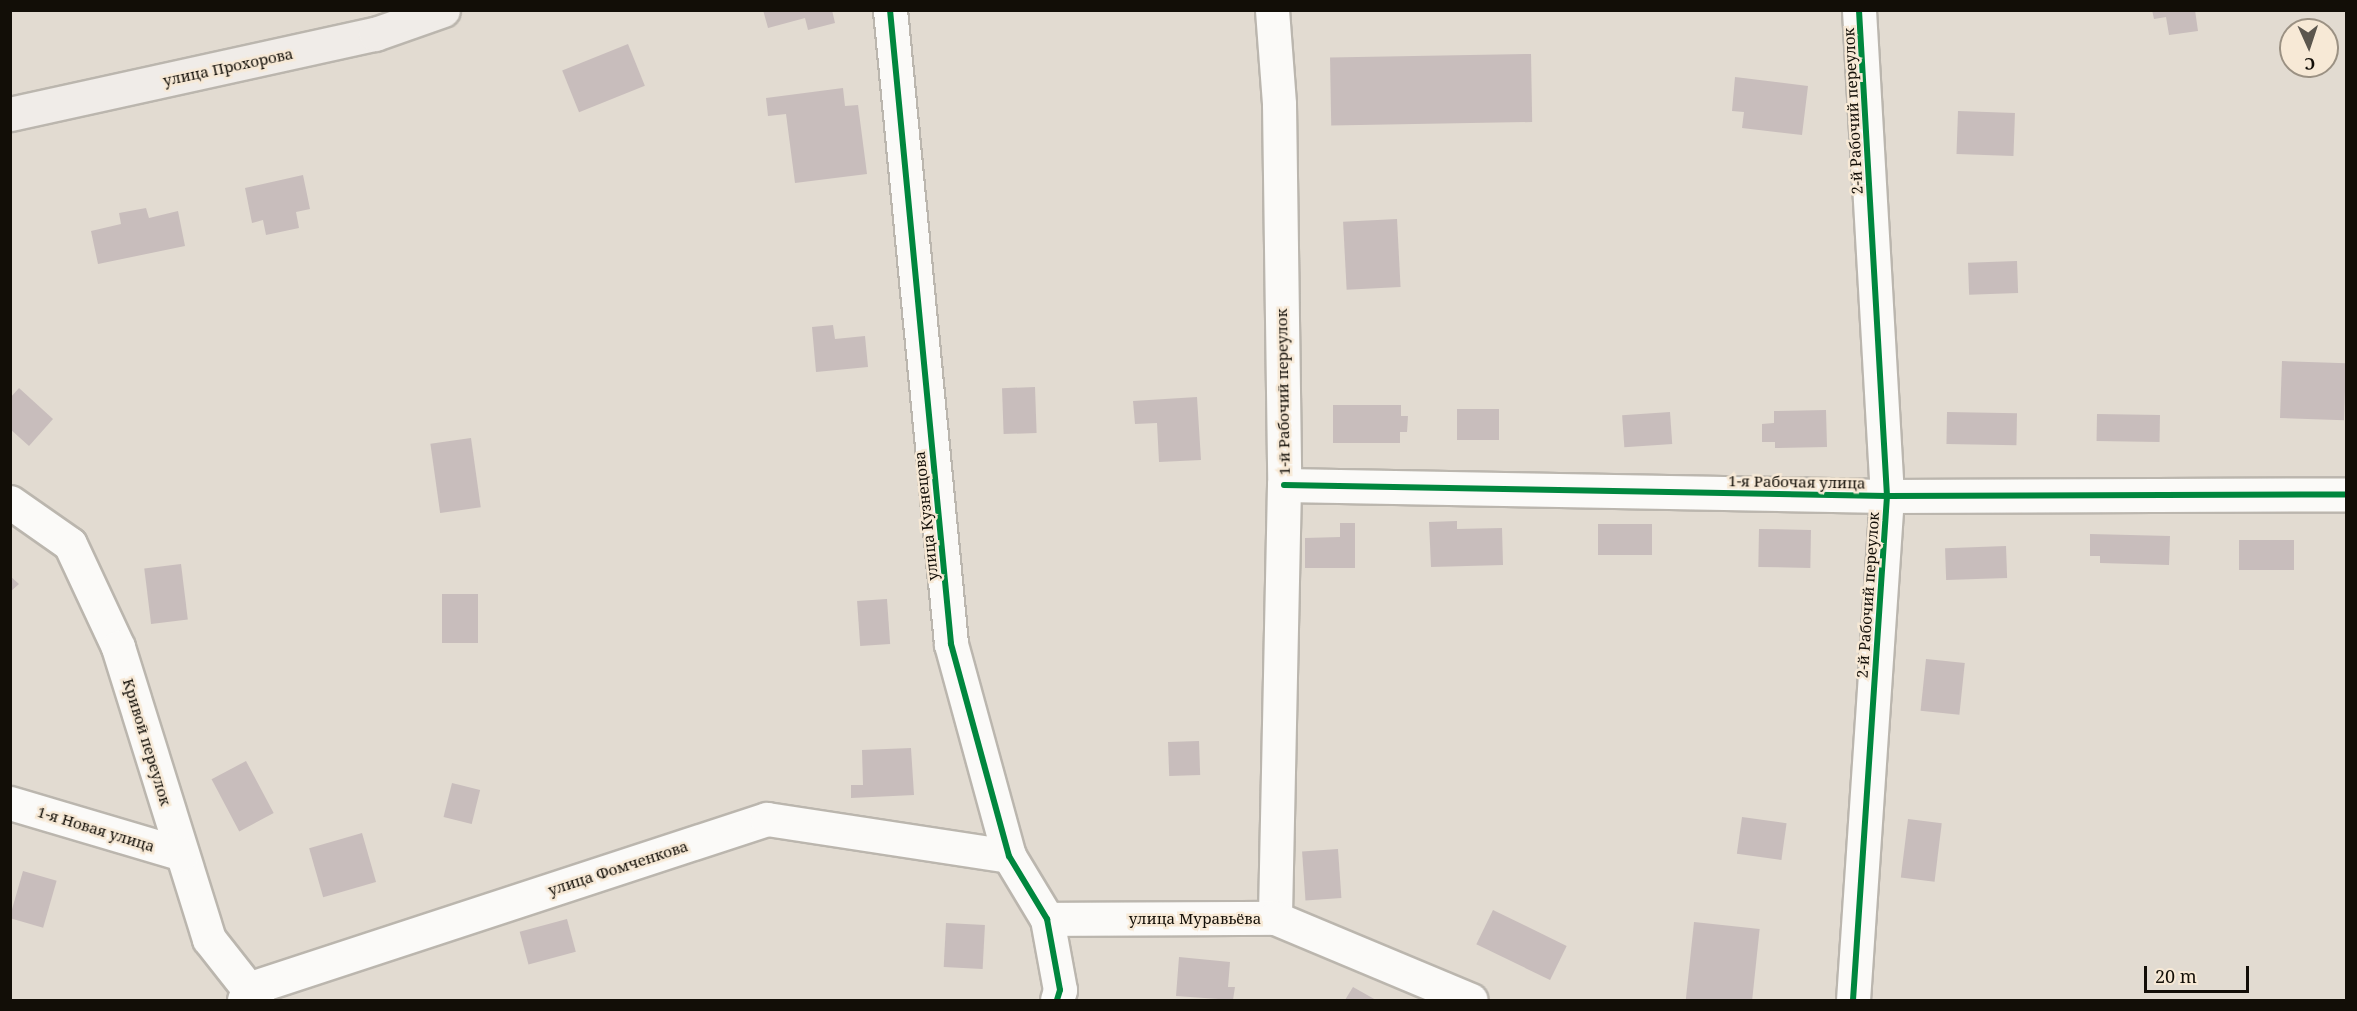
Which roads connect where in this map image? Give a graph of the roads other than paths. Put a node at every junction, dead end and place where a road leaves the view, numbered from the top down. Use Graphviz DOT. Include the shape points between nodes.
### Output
graph roads {
  1 [pos="443,10"];
  2 [pos="890,10"];
  3 [pos="1272,10"];
  4 [pos="1859,10"];
  5 [pos="10,114"];
  6 [pos="1284,485"];
  7 [pos="2346,494"];
  8 [pos="1887,496"];
  9 [pos="10,502"];
  10 [pos="10,803"];
  11 [pos="182,854"];
  12 [pos="1009,856"];
  13 [pos="1275,918"];
  14 [pos="1047,919"];
  15 [pos="250,997"];
  16 [pos="1057,1000"];
  17 [pos="1471,1000"];
  18 [pos="1853,1000"];
  1 -- 5 [label="street, улица Прохорова" via="375,34"];
  2 -- 12 [label="street, улица Кузнецова" via="951,644"];
  3 -- 6 [label="street, 1-й Рабочий переулок" via="1279,104"];
  4 -- 8 [label="street, 2-й Рабочий переулок"];
  6 -- 8 [label="street, 1-я Рабочая улица"];
  6 -- 13 [label="street, 1-й Рабочий переулок"];
  7 -- 8 [label="street, 1-я Рабочая улица"];
  8 -- 18 [label="street, 2-й Рабочий переулок"];
  9 -- 11 [label="street, Кривой переулок" via="70,544 118,647"];
  10 -- 11 [label="street, 1-я Новая улица"];
  11 -- 15 [label="street, Кривой переулок" via="208,939"];
  12 -- 14 [label="street, улица Кузнецова"];
  12 -- 15 [label="street, улица Фомченкова" via="768,819"];
  13 -- 14 [label="street, улица Муравьёва"];
  13 -- 17 [label="street, улица Муравьёва"];
  14 -- 16 [label="street, улица Кузнецова" via="1060,990"];
}
